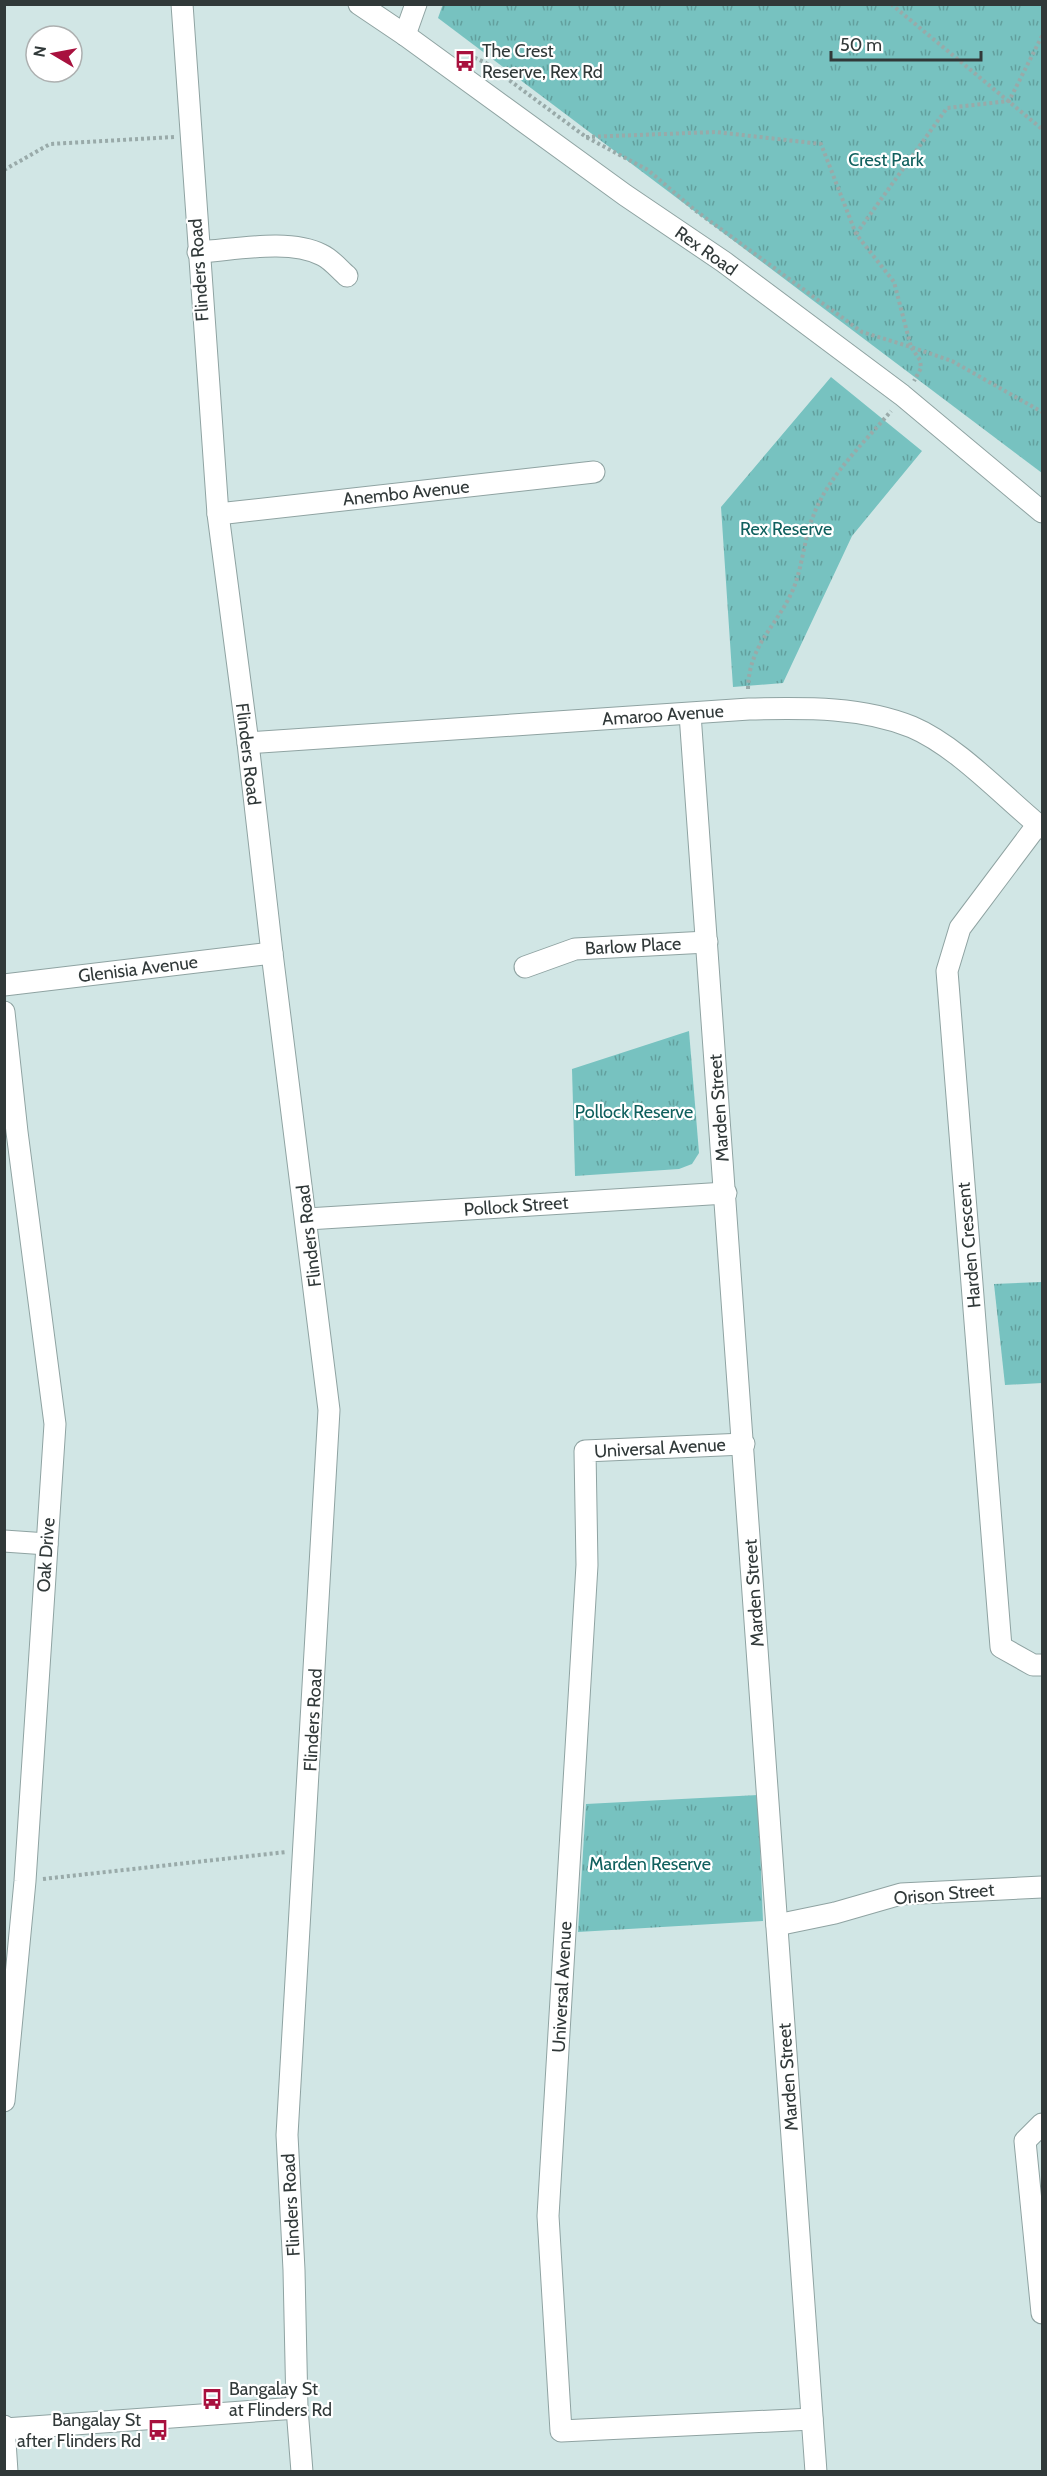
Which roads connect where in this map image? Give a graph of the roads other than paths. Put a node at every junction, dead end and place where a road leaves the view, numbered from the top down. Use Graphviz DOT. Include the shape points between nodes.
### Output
graph roads {
  1 [pos="182,4"];
  2 [pos="359,4"];
  3 [pos="416,4"];
  4 [pos="405,35"];
  5 [pos="198,252"];
  6 [pos="346,276"];
  7 [pos="594,472"];
  8 [pos="1042,512"];
  9 [pos="218,514"];
  10 [pos="690,714"];
  11 [pos="248,743"];
  12 [pos="1040,826"];
  13 [pos="707,942"];
  14 [pos="272,953"];
  15 [pos="525,967"];
  16 [pos="4,985"];
  17 [pos="4,1012"];
  18 [pos="11,1133"];
  19 [pos="726,1193"];
  20 [pos="307,1220"];
  21 [pos="744,1444"];
  22 [pos="4,1541"];
  23 [pos="47,1544"];
  24 [pos="1042,1665"];
  25 [pos="1042,1887"];
  26 [pos="777,1925"];
  27 [pos="4,2101"];
  28 [pos="1042,2124"];
  29 [pos="1042,2313"];
  30 [pos="297,2408"];
  31 [pos="812,2419"];
  32 [pos="5,2428"];
  33 [pos="6,2472"];
  34 [pos="302,2472"];
  35 [pos="816,2472"];
  1 -- 5 [label="street, Flinders Road"];
  2 -- 4 [label="street, Rex Road"];
  3 -- 4 [label="street"];
  4 -- 8 [label="street, Rex Road" via="771,297 902,396"];
  5 -- 6 [label="street" via="280,246 308,249 324,255"];
  5 -- 9 [label="street, Flinders Road"];
  7 -- 9 [label="street, Anembo Avenue"];
  9 -- 11 [label="street, Flinders Road"];
  10 -- 11 [label="street, Amaroo Avenue"];
  10 -- 12 [label="street, Amaroo Avenue" via="808,708 872,714 913,728 950,751"];
  10 -- 13 [label="street, Marden Street"];
  11 -- 14 [label="street, Flinders Road"];
  12 -- 24 [label="street, Harden Crescent" via="960,928 947,971 1001,1647 1033,1665"];
  13 -- 15 [label="street, Barlow Place" via="575,949"];
  13 -- 19 [label="street, Marden Street"];
  14 -- 16 [label="street, Glenisia Avenue"];
  14 -- 20 [label="street, Flinders Road"];
  17 -- 18 [label="street, Oak Drive"];
  18 -- 23 [label="street, Oak Drive" via="55,1424"];
  19 -- 20 [label="street, Pollock Street"];
  19 -- 21 [label="street, Marden Street"];
  20 -- 30 [label="street, Flinders Road" via="329,1410 287,2135"];
  21 -- 26 [label="street, Marden Street"];
  21 -- 31 [label="street, Universal Avenue" via="585,1451 587,1564 548,2216 561,2431"];
  22 -- 23 [label="street"];
  23 -- 27 [label="street, Oak Drive" via="25,1881"];
  25 -- 26 [label="street, Orison Street" via="901,1894"];
  26 -- 31 [label="street, Marden Street"];
  28 -- 29 [label="street" via="1025,2141"];
  30 -- 32 [label="street"];
  30 -- 34 [label="street, Flinders Road"];
  31 -- 35 [label="street, Marden Street"];
  32 -- 33 [label="street"];
}
